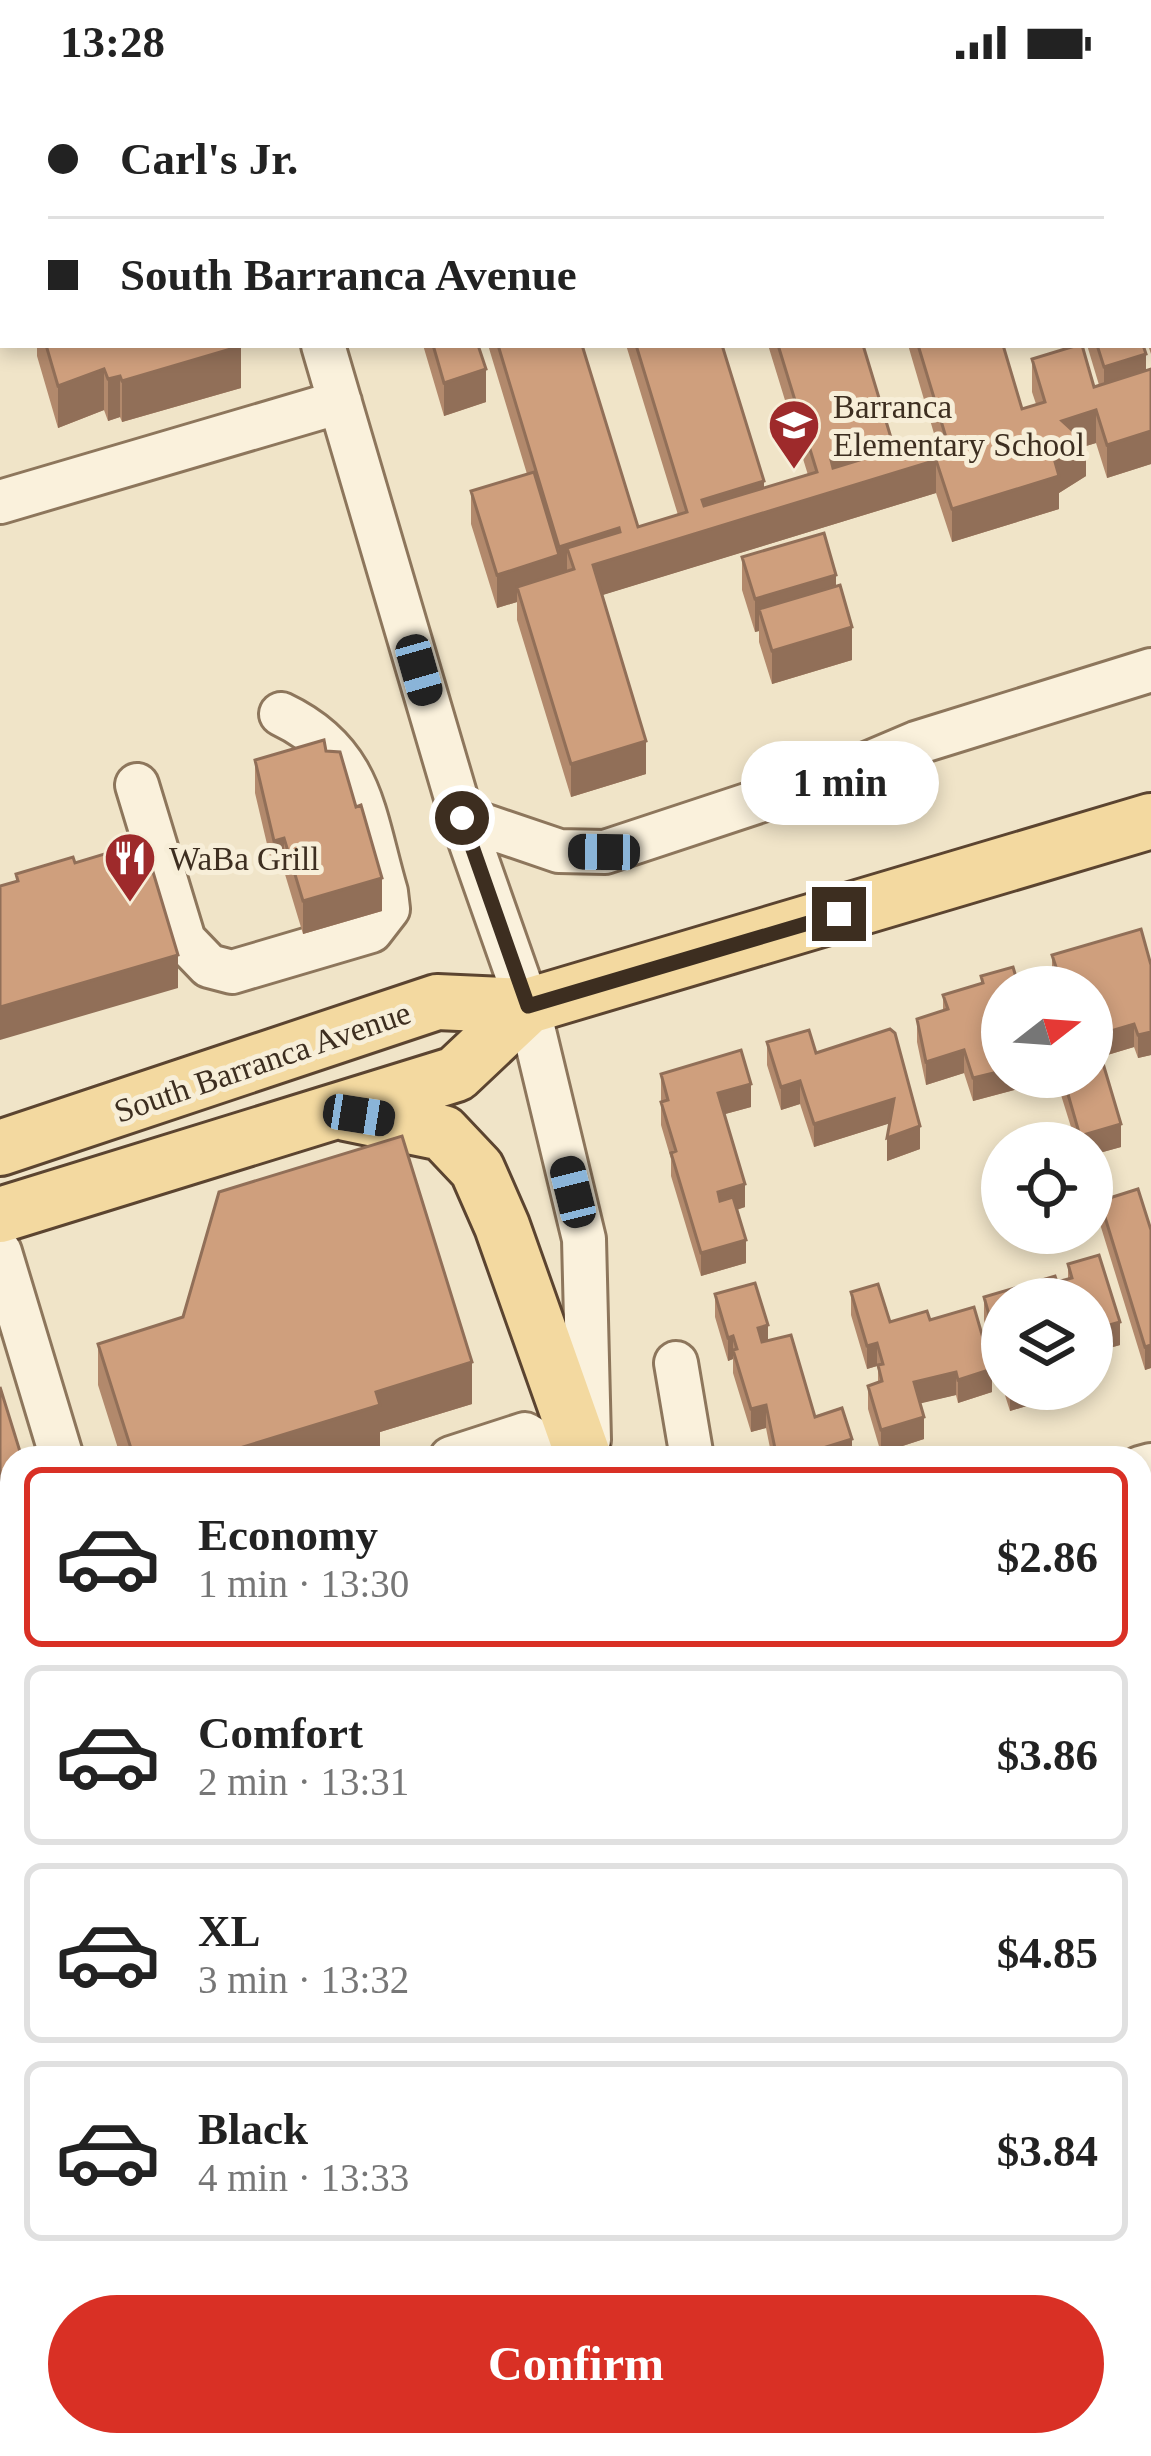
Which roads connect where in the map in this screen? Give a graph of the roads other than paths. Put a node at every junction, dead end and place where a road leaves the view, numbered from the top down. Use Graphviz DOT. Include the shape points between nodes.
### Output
graph roads {
  1 [pos="324,348"];
  2 [pos="340,402"];
  3 [pos="0,502"];
  4 [pos="1151,670"];
  5 [pos="281,714"];
  6 [pos="137,785"];
  7 [pos="462,818"];
  8 [pos="1151,821"];
  9 [pos="528,1006"];
  10 [pos="332,1111"];
  11 [pos="0,1148"];
  12 [pos="0,1215"];
  13 [pos="0,1252"];
  14 [pos="676,1363"];
  15 [pos="58,1446"];
  16 [pos="487,1446"];
  17 [pos="546,1446"];
  18 [pos="583,1446"];
  19 [pos="587,1446"];
  20 [pos="690,1446"];
  1 -- 2 [label="street"];
  2 -- 3 [label="street"];
  2 -- 7 [label="street"];
  4 -- 7 [label="street" via="604,852 559,851"];
  5 -- 6 [label="street" via="350,770 386,892 388,909 371,931 232,972 208,966 184,940"];
  7 -- 9 [label="street"];
  8 -- 9 [label="main road, South Barranca Avenue"];
  9 -- 10 [label="main road, South Barranca Avenue" via="457,1074"];
  9 -- 11 [label="main road, South Barranca Avenue" via="437,1002"];
  9 -- 19 [label="street" via="584,1239"];
  10 -- 12 [label="main road, South Barranca Avenue"];
  10 -- 18 [label="main road" via="443,1133 477,1169"];
  13 -- 15 [label="street"];
  14 -- 20 [label="street"];
  16 -- 17 [label="street" via="525,1433"];
}
